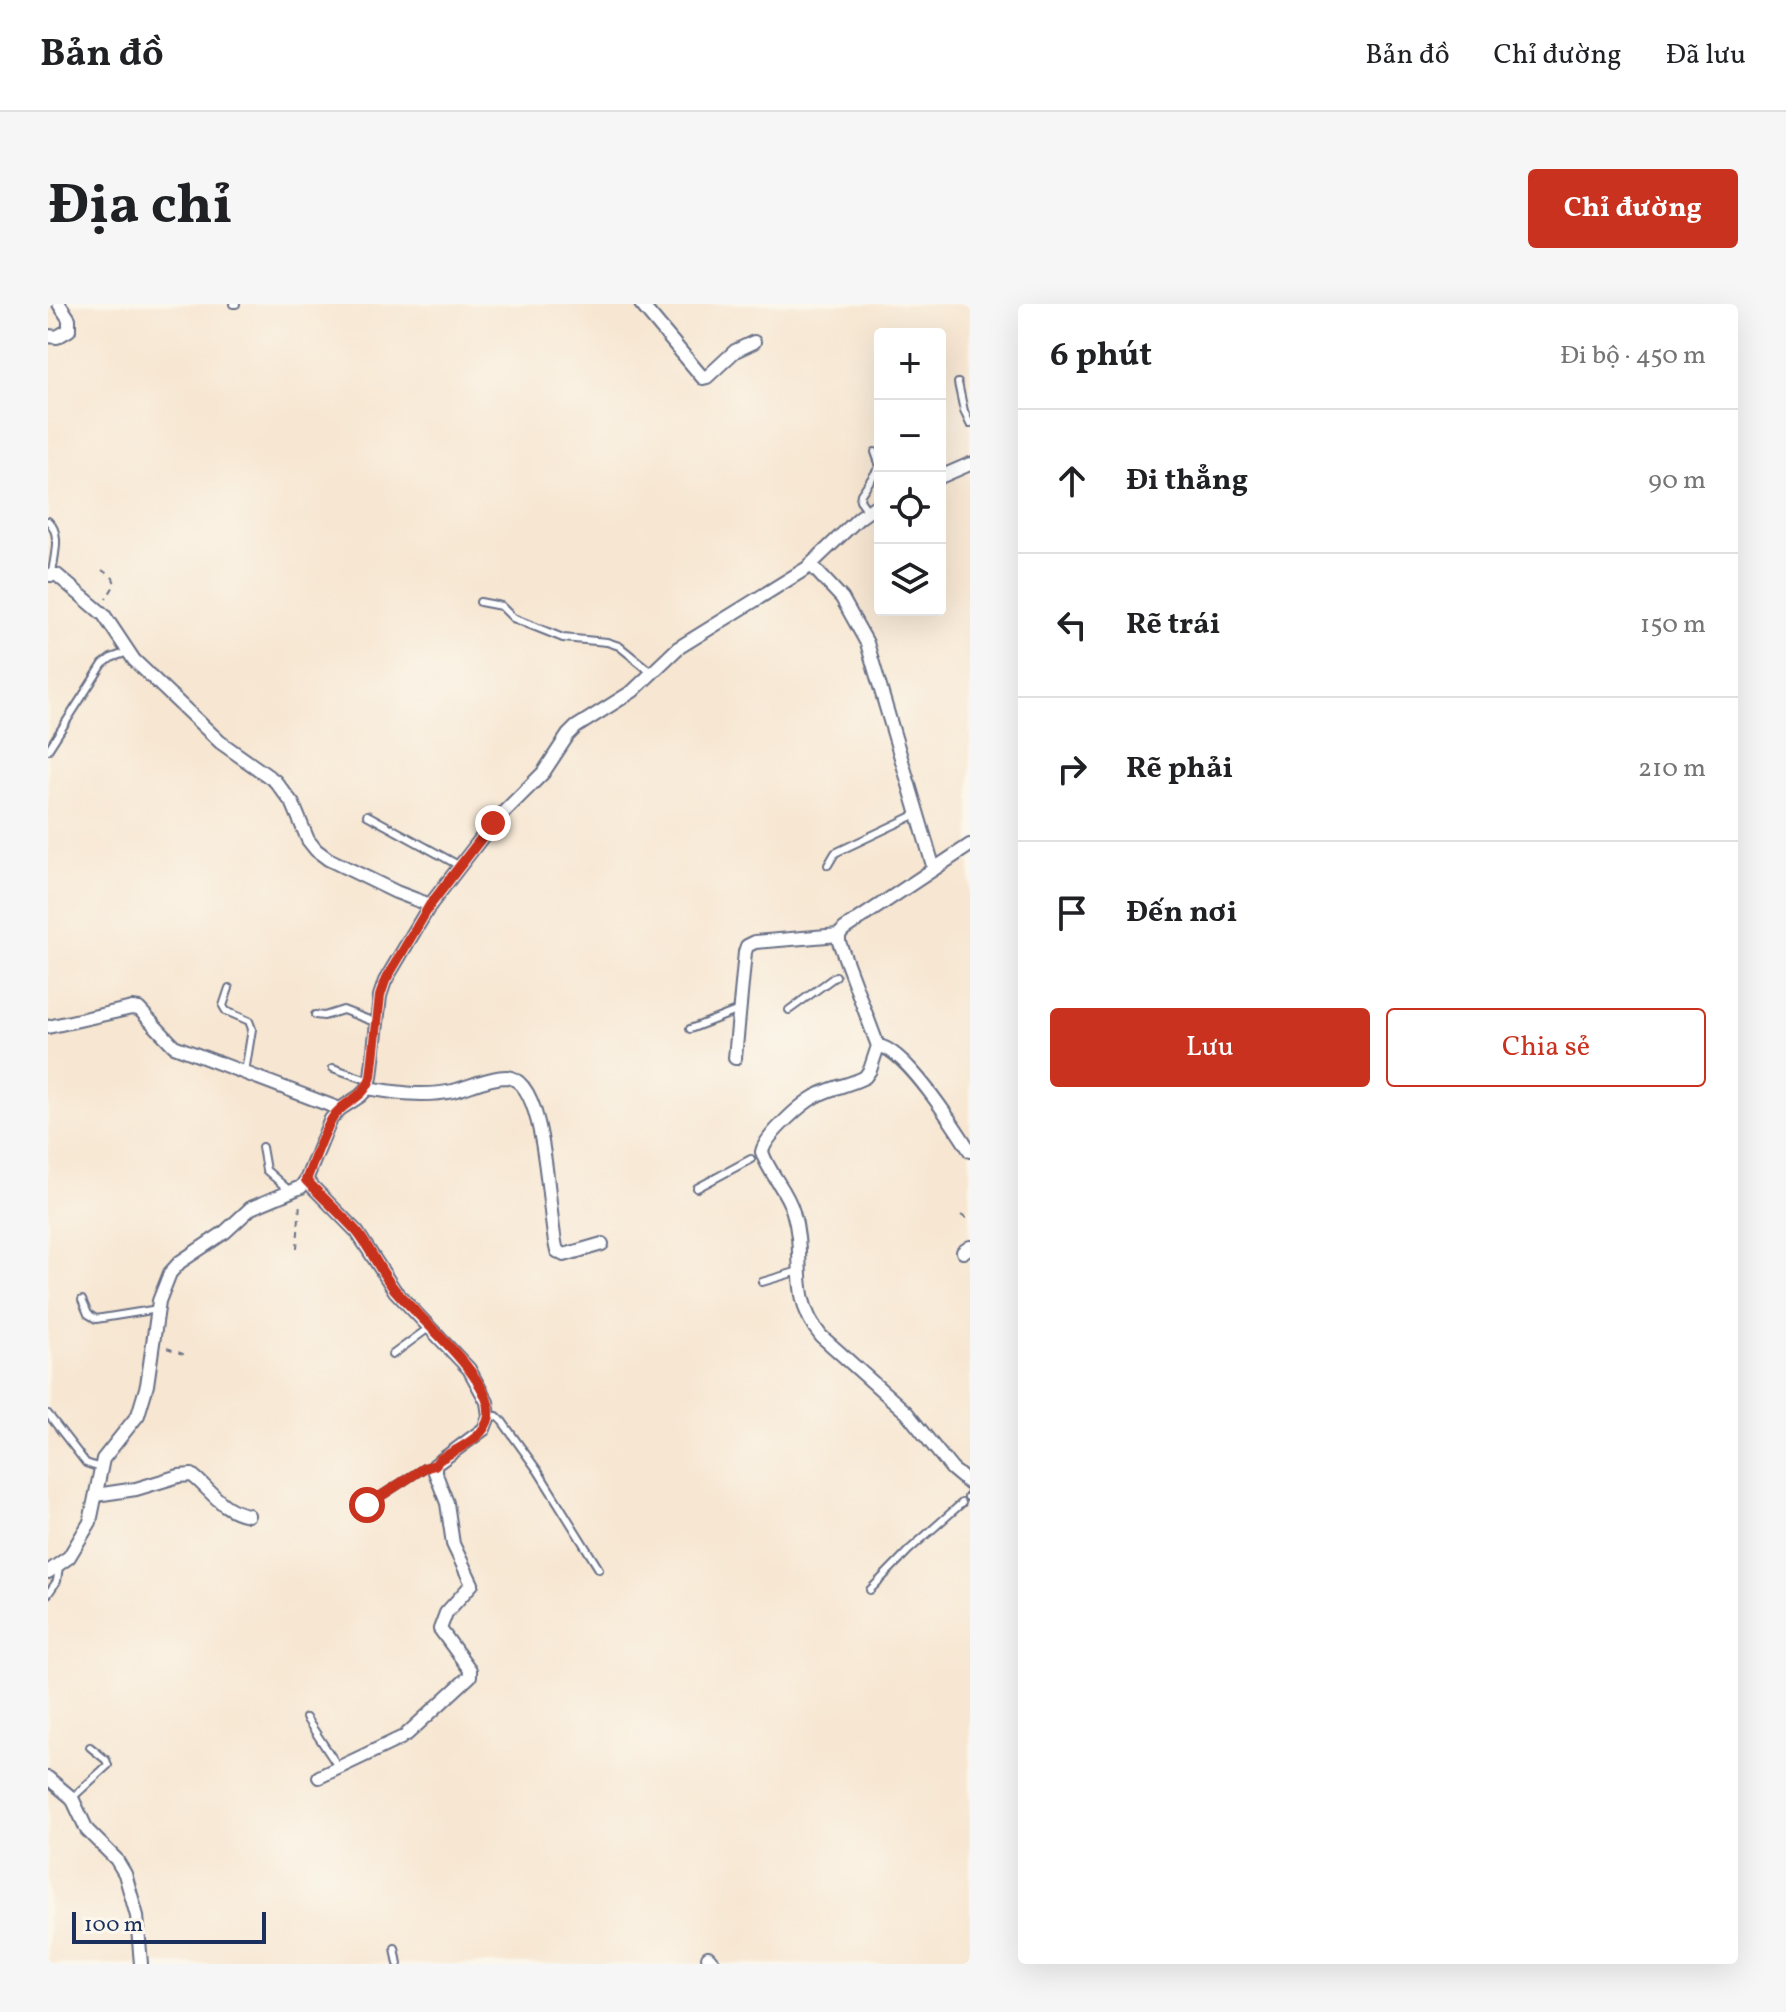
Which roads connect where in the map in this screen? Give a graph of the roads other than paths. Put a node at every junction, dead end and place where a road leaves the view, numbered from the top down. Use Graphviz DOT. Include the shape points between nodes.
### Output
graph roads {
  1 [pos="59,304"];
  2 [pos="641,304"];
  3 [pos="48,336"];
  4 [pos="754,342"];
  5 [pos="958,383"];
  6 [pos="970,424"];
  7 [pos="970,464"];
  8 [pos="876,472"];
  9 [pos="946,474"];
  10 [pos="874,507"];
  11 [pos="868,511"];
  12 [pos="48,521"];
  13 [pos="811,565"];
  14 [pos="50,574"];
  15 [pos="480,602"];
  16 [pos="128,652"];
  17 [pos="651,672"];
  18 [pos="48,750"];
  19 [pos="917,814"];
  20 [pos="367,815"];
  21 [pos="970,845"];
  22 [pos="828,865"];
  23 [pos="460,866"];
  24 [pos="934,869"];
  25 [pos="430,905"];
  26 [pos="839,935"];
  27 [pos="842,972"];
  28 [pos="229,988"];
  29 [pos="739,1010"];
  30 [pos="789,1010"];
  31 [pos="315,1015"];
  32 [pos="377,1023"];
  33 [pos="48,1027"];
  34 [pos="690,1029"];
  35 [pos="878,1046"];
  36 [pos="735,1058"];
  37 [pos="333,1068"];
  38 [pos="245,1072"];
  39 [pos="369,1085"];
  40 [pos="340,1109"];
  41 [pos="262,1147"];
  42 [pos="970,1151"];
  43 [pos="757,1156"];
  44 [pos="299,1186"];
  45 [pos="697,1188"];
  46 [pos="602,1244"];
  47 [pos="799,1271"];
  48 [pos="762,1282"];
  49 [pos="82,1300"];
  50 [pos="158,1309"];
  51 [pos="430,1327"];
  52 [pos="392,1355"];
  53 [pos="48,1414"];
  54 [pos="489,1416"];
  55 [pos="435,1465"];
  56 [pos="100,1468"];
  57 [pos="969,1492"];
  58 [pos="96,1495"];
  59 [pos="962,1503"];
  60 [pos="367,1505"];
  61 [pos="248,1515"];
  62 [pos="53,1569"];
  63 [pos="599,1569"];
  64 [pos="870,1590"];
  65 [pos="48,1594"];
  66 [pos="306,1718"];
  67 [pos="90,1747"];
  68 [pos="339,1768"];
  69 [pos="319,1777"];
  70 [pos="48,1778"];
  71 [pos="72,1798"];
  72 [pos="395,1948"];
  73 [pos="141,1964"];
  74 [pos="398,1964"];
  1 -- 3 [label="street" via="69,330"];
  2 -- 4 [label="street" via="703,378"];
  5 -- 6 [label="lane"];
  7 -- 9 [label="street"];
  8 -- 11 [label="lane" via="861,494"];
  10 -- 11 [label="street"];
  11 -- 13 [label="street"];
  12 -- 14 [label="lane" via="57,536"];
  13 -- 17 [label="street" via="678,648"];
  13 -- 19 [label="street" via="842,598 867,643"];
  14 -- 16 [label="street" via="99,610"];
  15 -- 17 [label="lane" via="501,606 513,618 563,638 619,646"];
  16 -- 18 [label="lane" via="103,664"];
  16 -- 25 [label="street" via="220,742 275,781 316,850"];
  17 -- 23 [label="street" via="633,691 568,735 543,773 493,823"];
  19 -- 22 [label="lane" via="835,853"];
  19 -- 24 [label="street"];
  20 -- 23 [label="lane"];
  21 -- 24 [label="street"];
  23 -- 25 [label="street"];
  24 -- 26 [label="street"];
  25 -- 32 [label="street" via="385,981"];
  26 -- 27 [label="street"];
  26 -- 29 [label="street" via="747,946"];
  27 -- 30 [label="lane"];
  27 -- 35 [label="street"];
  28 -- 38 [label="lane" via="223,1006 249,1021 252,1029"];
  29 -- 34 [label="lane"];
  29 -- 36 [label="street"];
  31 -- 32 [label="lane" via="343,1010"];
  32 -- 39 [label="street"];
  33 -- 38 [label="street" via="139,1009 174,1046"];
  35 -- 42 [label="street" via="898,1058 939,1102"];
  35 -- 43 [label="street" via="865,1077 806,1103 767,1139"];
  37 -- 39 [label="lane"];
  38 -- 40 [label="street"];
  39 -- 40 [label="street"];
  39 -- 46 [label="street" via="422,1095 516,1079 525,1088 540,1127 557,1251 564,1255"];
  40 -- 44 [label="street"];
  41 -- 44 [label="lane" via="266,1170"];
  43 -- 45 [label="lane"];
  43 -- 47 [label="street" via="793,1212"];
  44 -- 50 [label="street" via="251,1208 180,1262 162,1287"];
  44 -- 51 [label="street" via="357,1232 395,1291"];
  47 -- 48 [label="lane"];
  47 -- 57 [label="street" via="810,1324 907,1413"];
  49 -- 50 [label="lane" via="96,1319"];
  50 -- 56 [label="street" via="138,1415"];
  51 -- 52 [label="lane"];
  51 -- 54 [label="street" via="477,1380"];
  53 -- 56 [label="lane" via="86,1463"];
  54 -- 55 [label="street" via="476,1437"];
  54 -- 63 [label="lane" via="502,1421 538,1471"];
  55 -- 60 [label="lane"];
  55 -- 68 [label="street" via="453,1544 472,1584 446,1613 440,1629 470,1676 404,1736"];
  56 -- 58 [label="street"];
  58 -- 61 [label="street" via="192,1475 225,1507"];
  58 -- 62 [label="street" via="90,1522 69,1557"];
  59 -- 64 [label="lane"];
  62 -- 65 [label="lane" via="57,1581"];
  66 -- 68 [label="lane"];
  67 -- 71 [label="lane" via="108,1765"];
  68 -- 69 [label="street"];
  70 -- 71 [label="street"];
  71 -- 73 [label="street" via="87,1830 125,1874 137,1916"];
  72 -- 74 [label="lane"];
}
